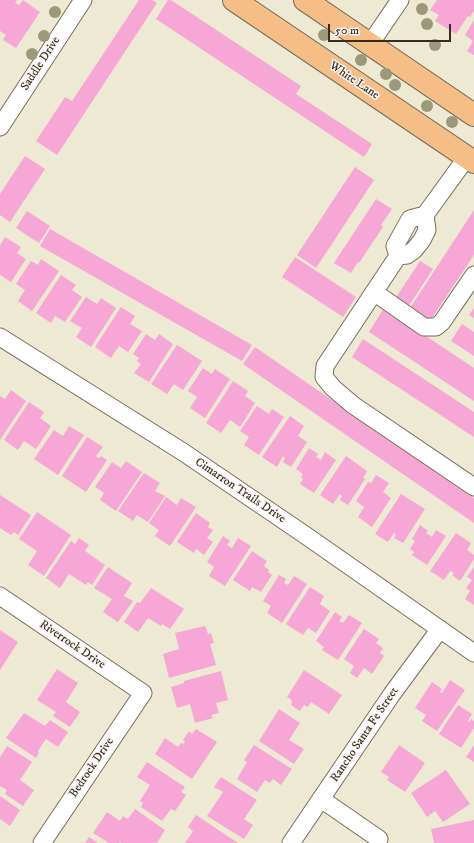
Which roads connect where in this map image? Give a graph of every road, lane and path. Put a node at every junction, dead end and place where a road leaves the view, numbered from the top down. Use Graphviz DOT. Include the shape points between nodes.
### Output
graph roads {
  1 [pos="83,0"];
  2 [pos="234,0"];
  3 [pos="305,0"];
  4 [pos="400,0"];
  5 [pos="370,44"];
  6 [pos="474,115"];
  7 [pos="0,127"];
  8 [pos="470,160"];
  9 [pos="474,275"];
  10 [pos="374,292"];
  11 [pos="0,337"];
  12 [pos="474,487"];
  13 [pos="0,596"];
  14 [pos="440,630"];
  15 [pos="474,653"];
  16 [pos="143,693"];
  17 [pos="321,799"];
  18 [pos="379,838"];
  19 [pos="42,843"];
  20 [pos="291,843"];
  1 -- 7 [label="street, Saddle Drive"];
  2 -- 8 [label="main road, White Lane"];
  3 -- 5 [label="main road"];
  4 -- 5 [label="street"];
  5 -- 6 [label="main road"];
  8 -- 10 [label="street" via="425,215 427,230 422,240 414,250 398,256"];
  9 -- 10 [label="street" via="436,327 424,327"];
  10 -- 12 [label="street" via="325,366 324,377 353,405"];
  11 -- 14 [label="street, Cimarron Trails Drive" via="183,452"];
  13 -- 16 [label="street, Riverrock Drive"];
  14 -- 15 [label="street, Cimarron Trails Drive"];
  14 -- 17 [label="street, Rancho Santa Fe Street" via="392,694"];
  16 -- 19 [label="street, Bedrock Drive"];
  17 -- 18 [label="street"];
  17 -- 20 [label="street, Rancho Santa Fe Street"];
}
